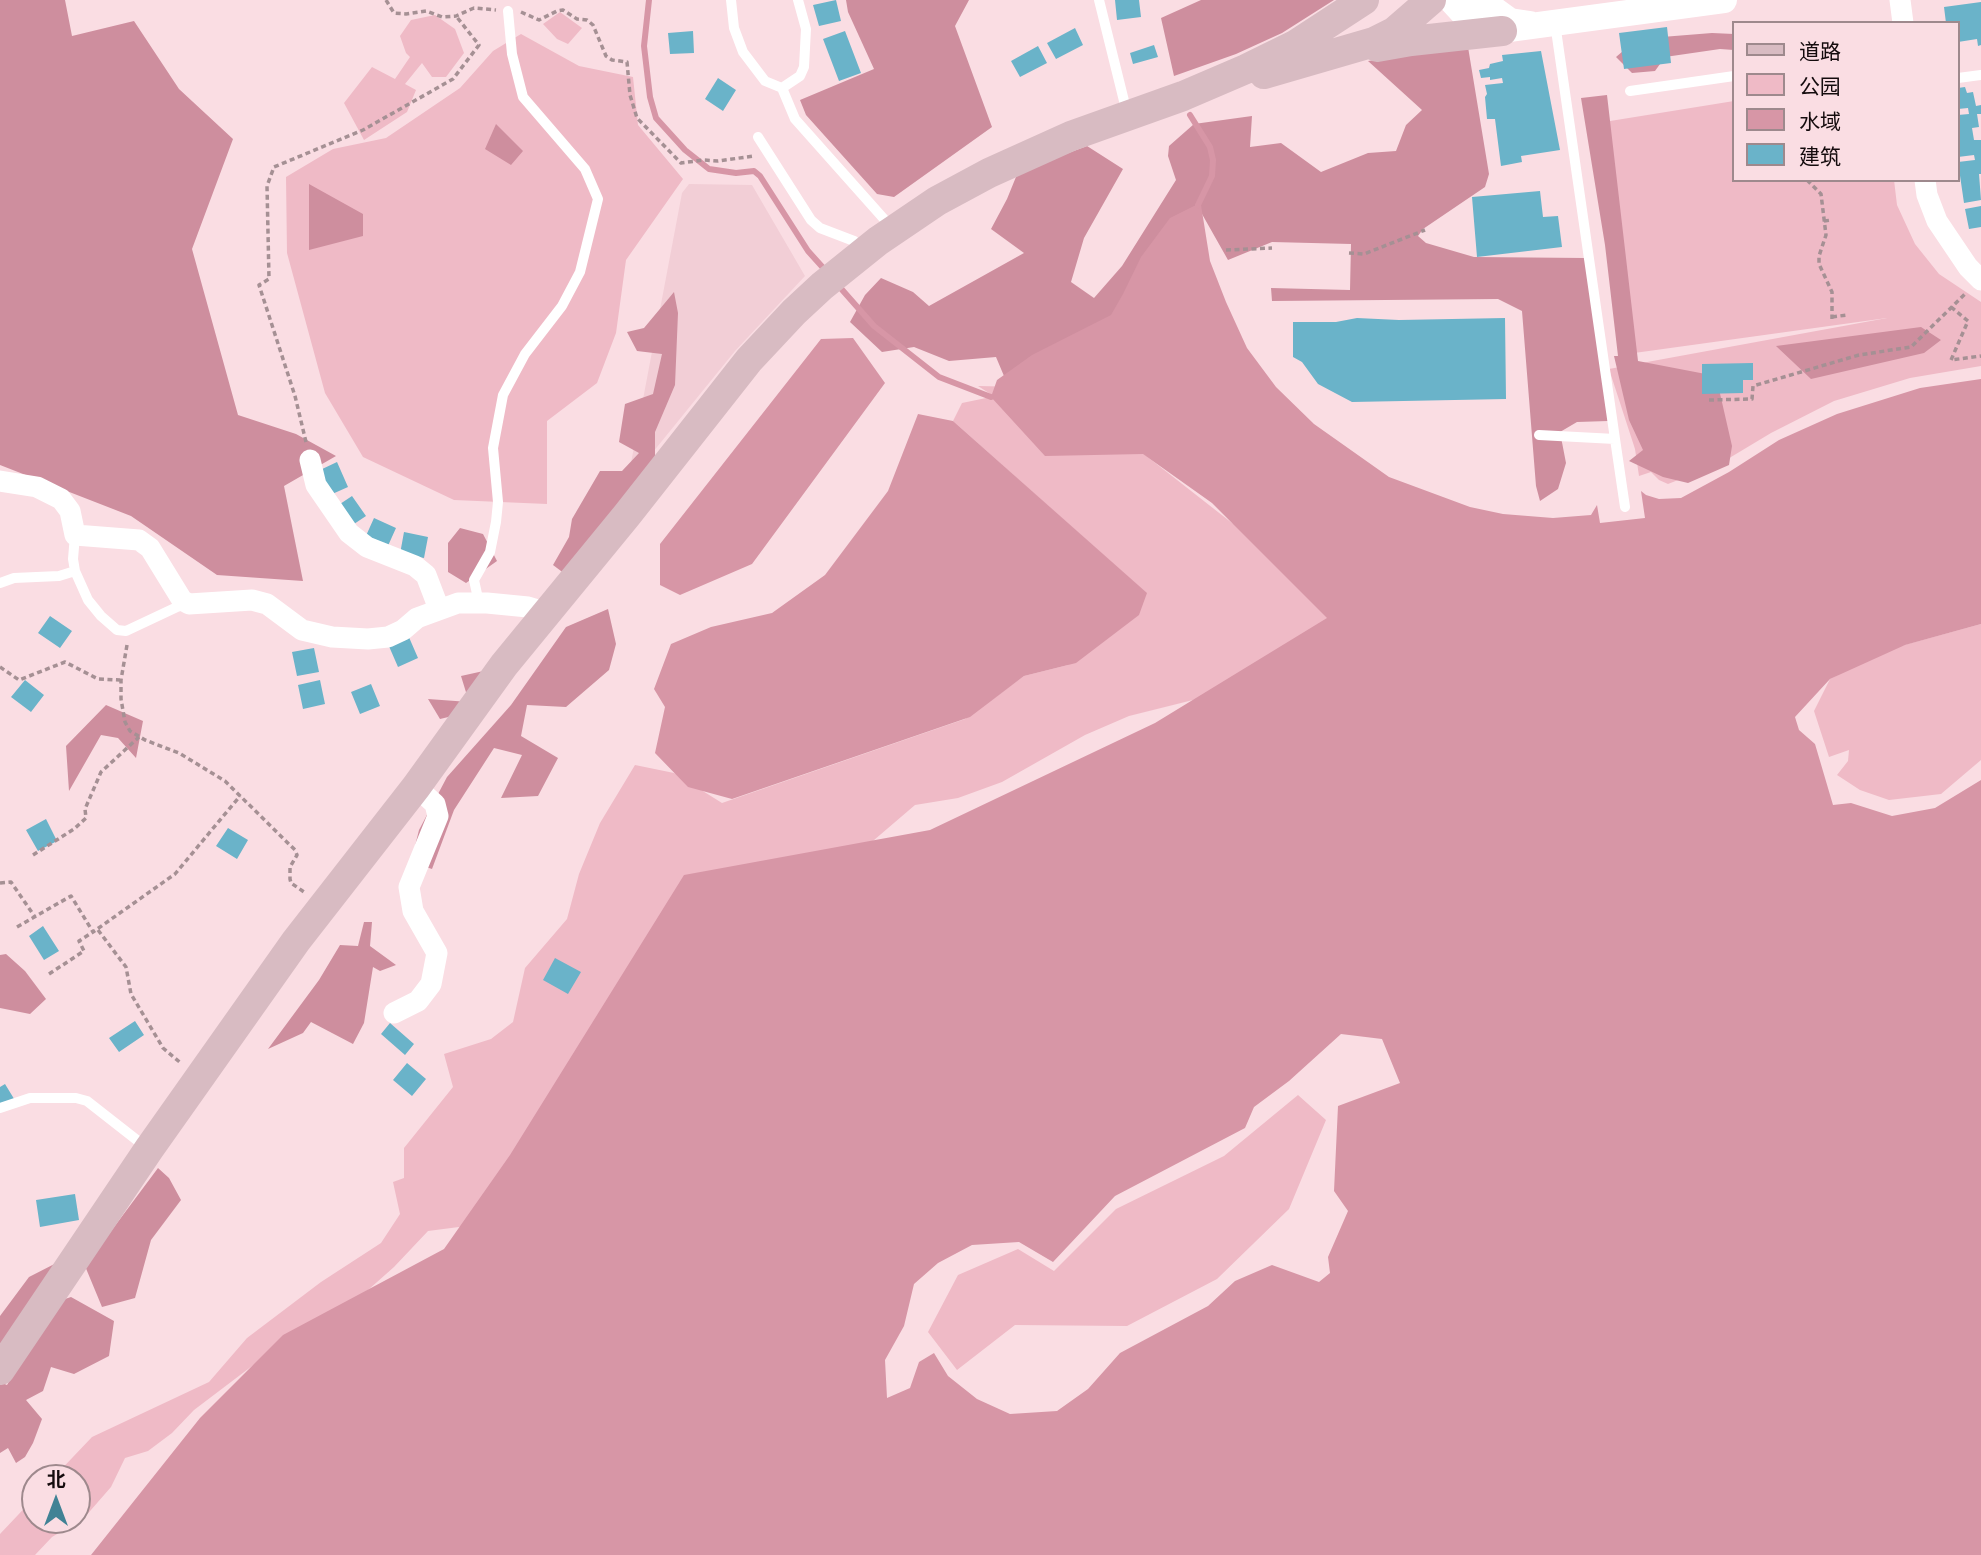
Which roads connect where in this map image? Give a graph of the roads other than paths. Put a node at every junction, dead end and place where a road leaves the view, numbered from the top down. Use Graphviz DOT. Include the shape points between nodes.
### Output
graph roads {
  1 [pos="731,0"];
  2 [pos="798,0"];
  3 [pos="1099,0"];
  4 [pos="1431,0"];
  5 [pos="1451,0"];
  6 [pos="1481,0"];
  7 [pos="1900,0"];
  8 [pos="1710,1"];
  9 [pos="1361,3"];
  10 [pos="508,11"];
  11 [pos="1903,21"];
  12 [pos="1547,25"];
  13 [pos="1502,31"];
  14 [pos="1394,32"];
  15 [pos="1332,55"];
  16 [pos="1981,75"];
  17 [pos="1732,76"];
  18 [pos="1960,78"];
  19 [pos="782,88"];
  20 [pos="1630,91"];
  21 [pos="1183,96"];
  22 [pos="1127,116"];
  23 [pos="758,136"];
  24 [pos="1925,182"];
  25 [pos="894,230"];
  26 [pos="856,259"];
  27 [pos="1974,286"];
  28 [pos="1539,435"];
  29 [pos="1615,439"];
  30 [pos="310,460"];
  31 [pos="0,481"];
  32 [pos="1625,508"];
  33 [pos="75,535"];
  34 [pos="75,571"];
  35 [pos="0,583"];
  36 [pos="480,603"];
  37 [pos="189,604"];
  38 [pos="439,609"];
  39 [pos="548,613"];
  40 [pos="416,787"];
  41 [pos="394,1013"];
  42 [pos="0,1108"];
  43 [pos="149,1149"];
  44 [pos="0,1370"];
  1 -- 19 [label="lane" via="743,52 765,81"];
  2 -- 19 [label="lane" via="806,29 804,67 800,76"];
  3 -- 22 [label="lane"];
  4 -- 14 [label="main road"];
  5 -- 13 [label="street" via="1474,25"];
  6 -- 12 [label="street" via="1510,21"];
  7 -- 11 [label="street"];
  8 -- 12 [label="street"];
  9 -- 14 [label="main road" via="1381,6 1390,13"];
  9 -- 21 [label="main road" via="1295,45"];
  10 -- 36 [label="lane" via="523,97 585,169 598,198 580,272 503,395 494,448 498,502 494,537 491,552 474,580"];
  12 -- 13 [label="street"];
  12 -- 29 [label="lane"];
  13 -- 15 [label="main road"];
  14 -- 15 [label="main road"];
  15 -- 21 [label="main road"];
  16 -- 18 [label="lane"];
  17 -- 20 [label="lane"];
  19 -- 25 [label="lane" via="795,119"];
  21 -- 22 [label="main road"];
  22 -- 25 [label="main road" via="989,173"];
  23 -- 26 [label="lane" via="811,220 854,241"];
  24 -- 27 [label="street" via="1937,220 1968,267"];
  25 -- 26 [label="main road"];
  26 -- 39 [label="main road" via="822,286 749,360"];
  28 -- 29 [label="lane"];
  29 -- 32 [label="lane"];
  30 -- 38 [label="street" via="316,485 349,533 367,547 426,575"];
  31 -- 33 [label="street" via="37,487 61,499 70,511"];
  33 -- 34 [label="lane"];
  33 -- 37 [label="street" via="139,540 150,548 181,600"];
  34 -- 35 [label="lane"];
  34 -- 37 [label="lane" via="88,600 117,629 126,631"];
  36 -- 38 [label="street"];
  36 -- 39 [label="street"];
  37 -- 38 [label="street" via="252,600 267,604 302,630 369,639 403,630 416,618"];
  39 -- 40 [label="main road" via="504,665"];
  40 -- 41 [label="street" via="435,804 438,816 409,887 413,911 437,953 431,984 418,1001"];
  40 -- 43 [label="main road" via="296,941"];
  42 -- 43 [label="lane" via="30,1098 87,1101"];
  43 -- 44 [label="main road"];
}
